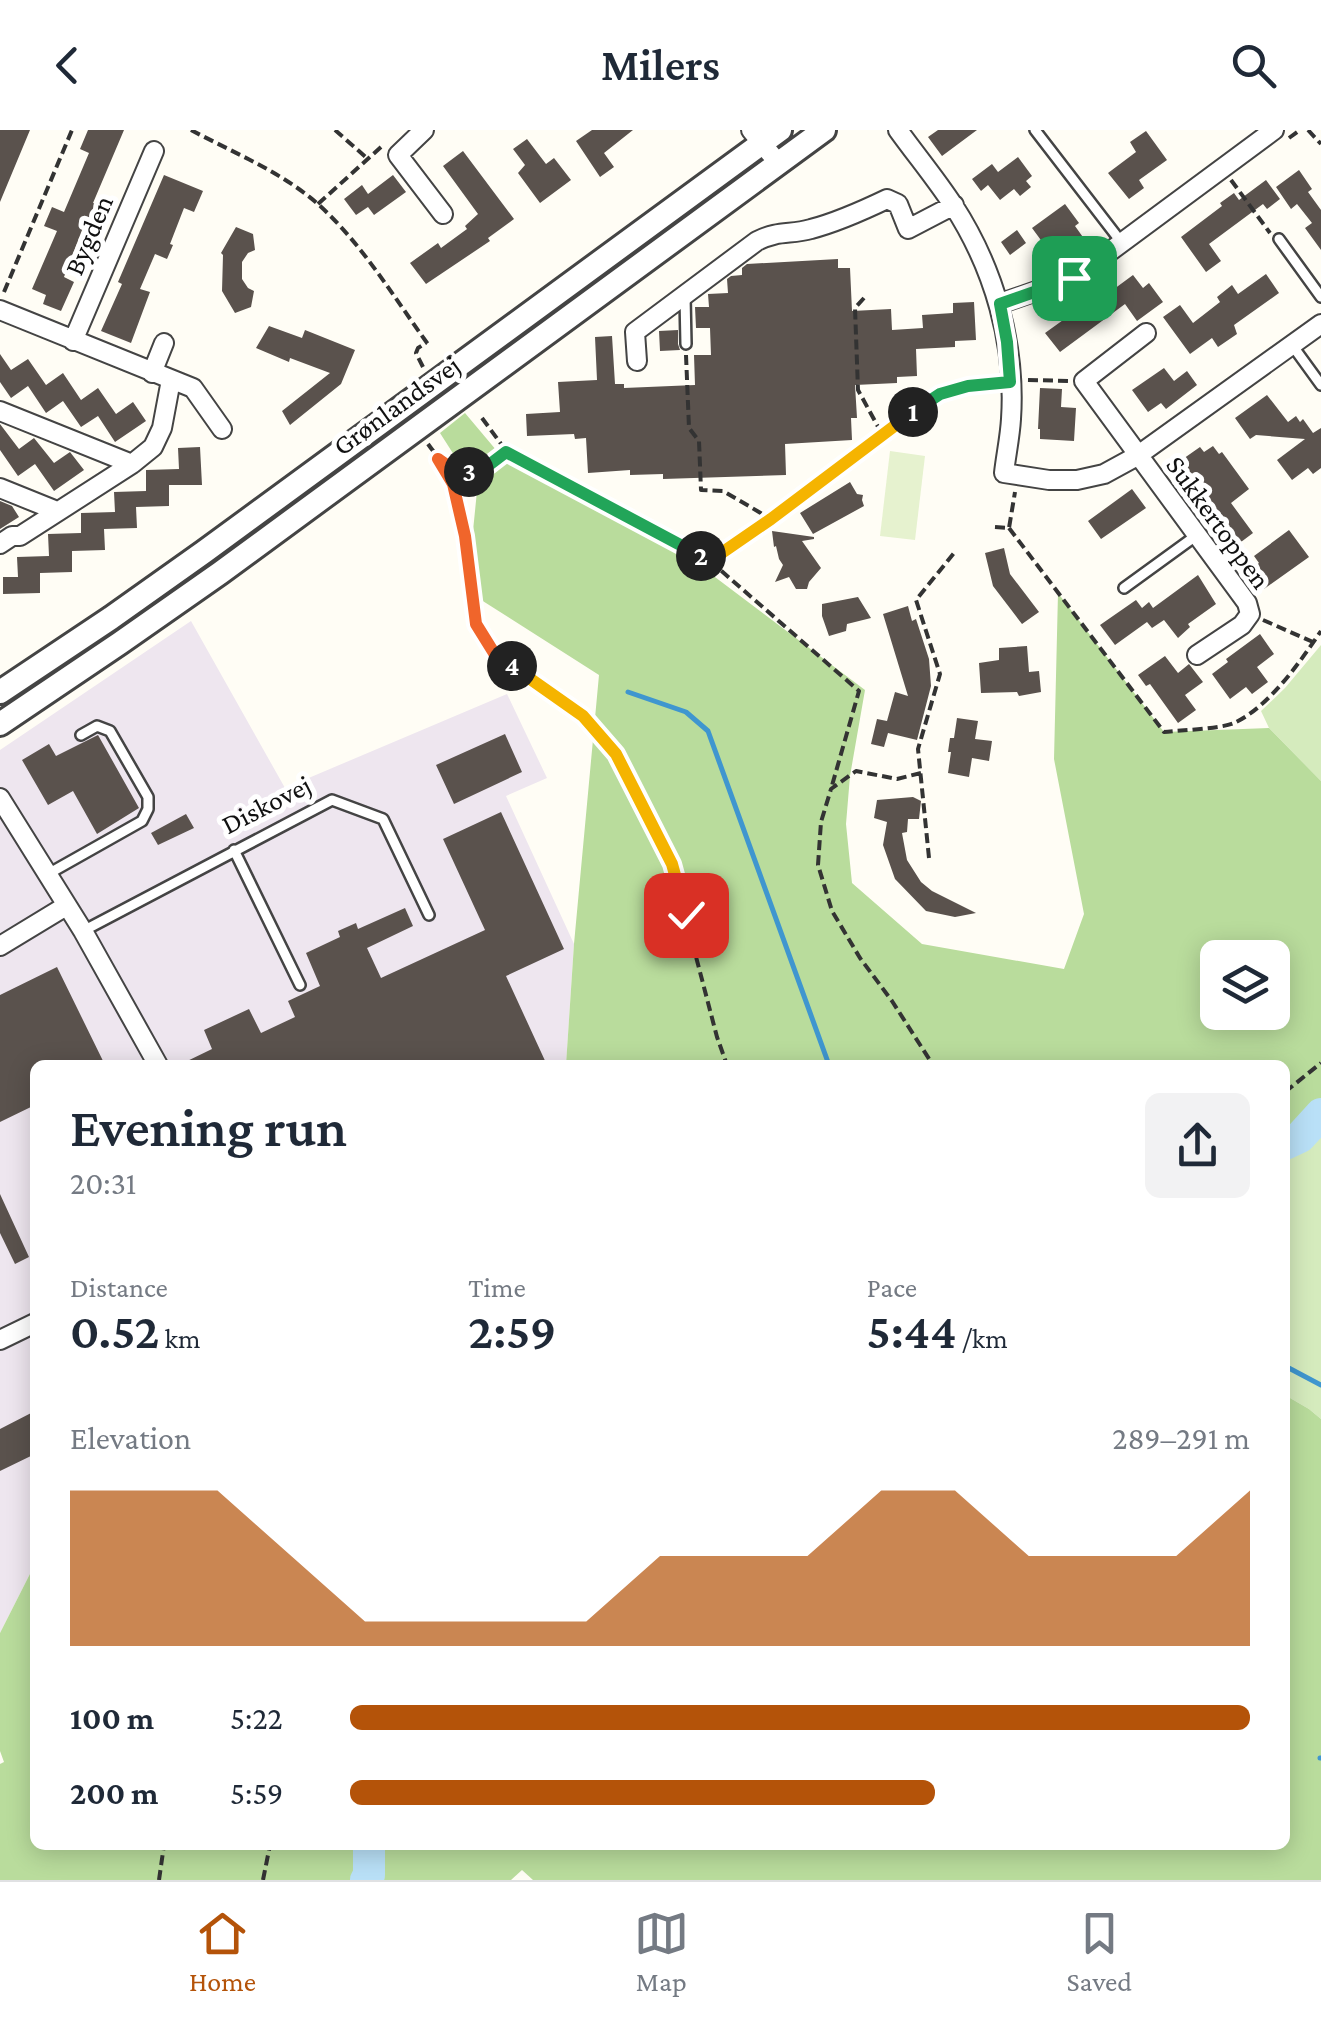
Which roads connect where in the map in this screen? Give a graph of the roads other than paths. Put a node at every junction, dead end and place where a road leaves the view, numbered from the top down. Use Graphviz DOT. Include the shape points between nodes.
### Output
graph roads {
  1 [pos="424,130"];
  2 [pos="824,130"];
  3 [pos="898,130"];
  4 [pos="1036,130"];
  5 [pos="764,134"];
  6 [pos="1280,135"];
  7 [pos="154,151"];
  8 [pos="779,164"];
  9 [pos="954,206"];
  10 [pos="443,214"];
  11 [pos="1279,239"];
  12 [pos="1122,243"];
  13 [pos="685,294"];
  14 [pos="1321,296"];
  15 [pos="1000,304"];
  16 [pos="0,310"];
  17 [pos="1321,324"];
  18 [pos="1146,333"];
  19 [pos="73,341"];
  20 [pos="164,343"];
  21 [pos="686,344"];
  22 [pos="1292,345"];
  23 [pos="637,360"];
  24 [pos="152,373"];
  25 [pos="171,380"];
  26 [pos="1321,385"];
  27 [pos="0,411"];
  28 [pos="222,428"];
  29 [pos="1137,456"];
  30 [pos="132,464"];
  31 [pos="0,488"];
  32 [pos="56,511"];
  33 [pos="1197,535"];
  34 [pos="0,544"];
  35 [pos="1124,588"];
  36 [pos="1197,655"];
  37 [pos="0,692"];
  38 [pos="0,724"];
  39 [pos="82,735"];
  40 [pos="0,798"];
  41 [pos="234,850"];
  42 [pos="48,874"];
  43 [pos="66,906"];
  44 [pos="429,915"];
  45 [pos="82,931"];
  46 [pos="0,945"];
  47 [pos="300,985"];
  48 [pos="155,1060"];
  49 [pos="30,1325"];
  50 [pos="0,1340"];
  1 -- 10 [label="street" via="398,155"];
  2 -- 8 [label="street, Grønlandsvej"];
  3 -- 9 [label="street"];
  4 -- 12 [label="lane"];
  5 -- 8 [label="street"];
  5 -- 37 [label="street, Grønlandsvej" via="204,552"];
  6 -- 12 [label="street"];
  7 -- 19 [label="street, Bygden"];
  8 -- 38 [label="street, Grønlandsvej" via="220,573"];
  9 -- 13 [label="street" via="908,230 898,204 887,200 849,218 771,234"];
  9 -- 15 [label="street"];
  11 -- 14 [label="lane"];
  12 -- 15 [label="street" via="1074,278"];
  13 -- 21 [label="lane"];
  13 -- 23 [label="street" via="636,332"];
  15 -- 29 [label="street, Sukkertoppen" via="1011,418 1004,473 1077,480"];
  16 -- 19 [label="street"];
  17 -- 22 [label="street, Sukkertoppen"];
  18 -- 29 [label="street, Sukkertoppen" via="1084,381"];
  19 -- 24 [label="street"];
  20 -- 24 [label="street"];
  22 -- 26 [label="lane"];
  22 -- 29 [label="street, Sukkertoppen"];
  24 -- 25 [label="street"];
  25 -- 28 [label="street" via="193,388"];
  25 -- 30 [label="street" via="162,428 153,447"];
  27 -- 30 [label="street"];
  29 -- 33 [label="street, Sukkertoppen"];
  30 -- 32 [label="street"];
  31 -- 32 [label="street"];
  32 -- 34 [label="street"];
  33 -- 35 [label="lane"];
  33 -- 36 [label="street, Sukkertoppen" via="1250,614"];
  39 -- 42 [label="lane" via="97,726 110,731 148,797 148,809 142,821"];
  40 -- 42 [label="street"];
  41 -- 44 [label="lane, Diskovej" via="332,800 383,819"];
  41 -- 45 [label="lane, Diskovej"];
  41 -- 47 [label="lane"];
  42 -- 43 [label="street"];
  43 -- 45 [label="street"];
  43 -- 46 [label="street"];
  45 -- 48 [label="street"];
  49 -- 50 [label="street"];
}
